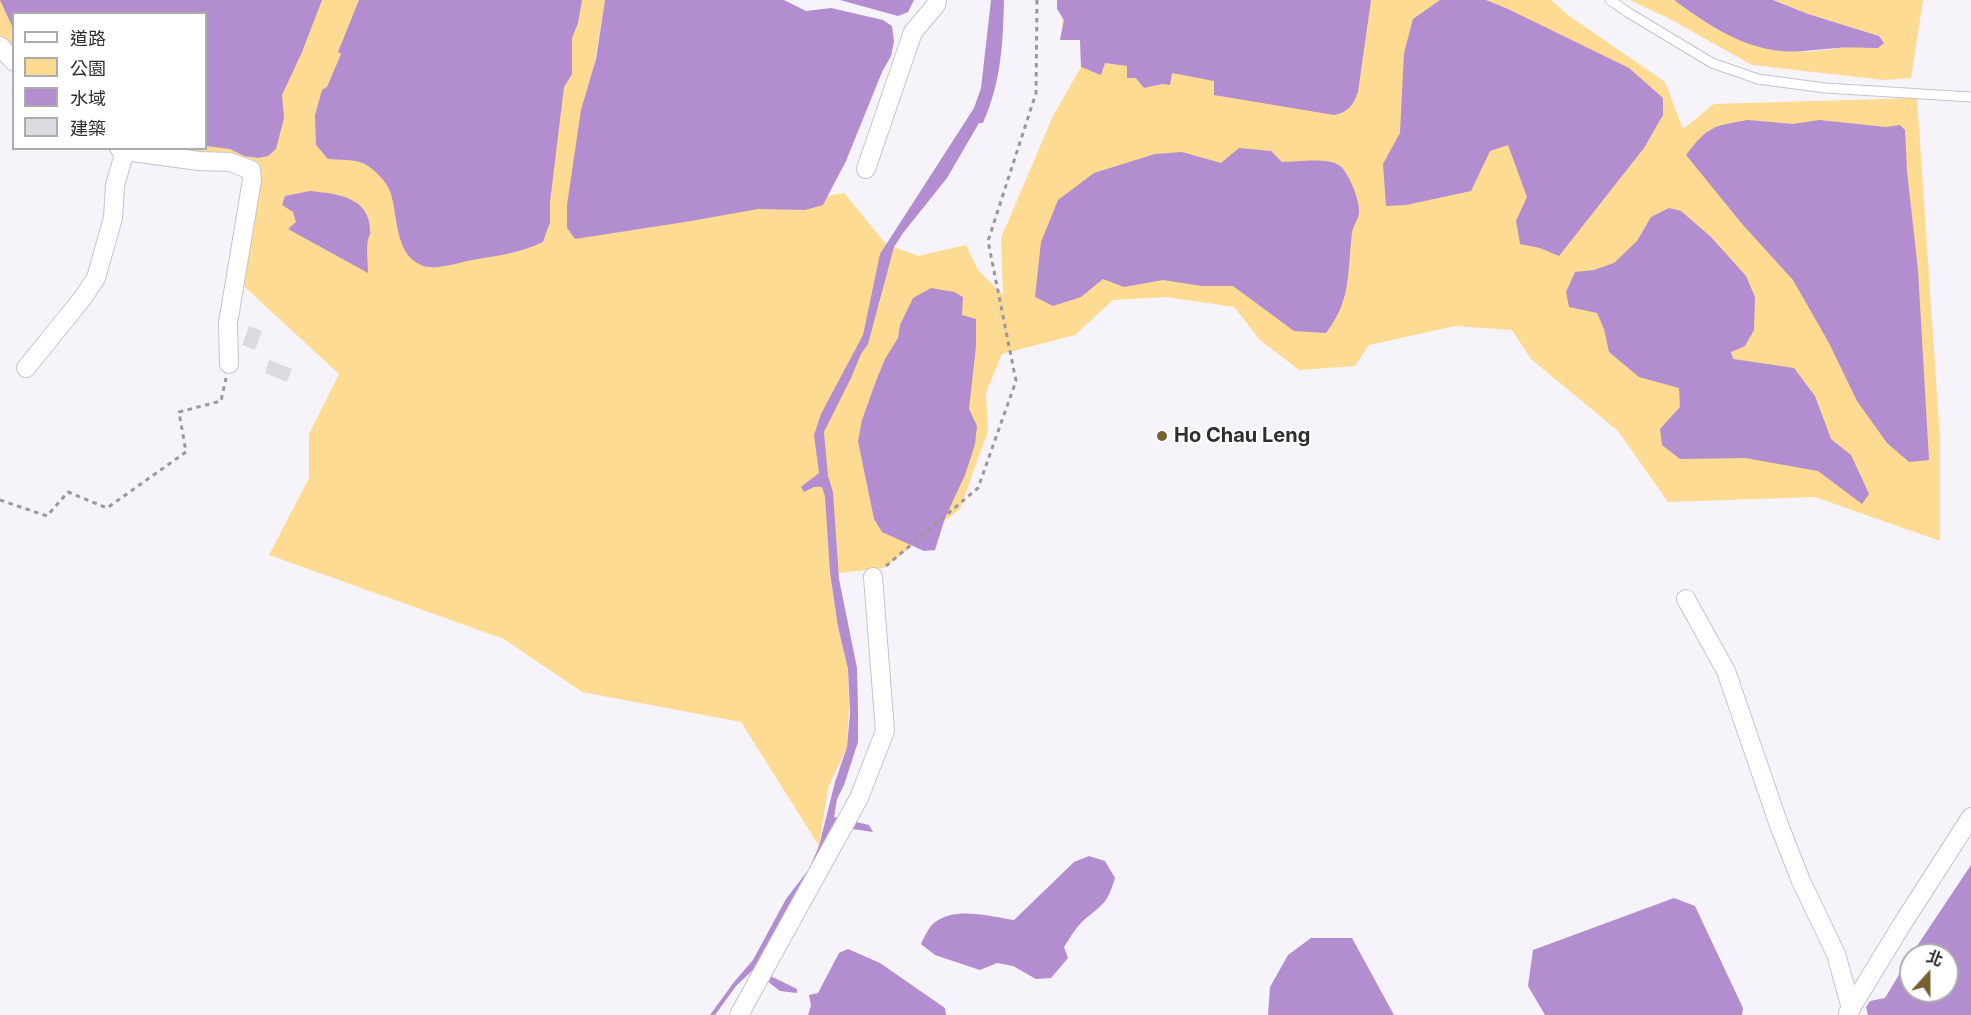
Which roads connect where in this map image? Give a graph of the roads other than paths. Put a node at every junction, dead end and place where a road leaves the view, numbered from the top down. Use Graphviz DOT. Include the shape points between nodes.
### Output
graph roads {
  1 [pos="937,0"];
  2 [pos="1610,0"];
  3 [pos="0,46"];
  4 [pos="12,60"];
  5 [pos="1971,98"];
  6 [pos="122,150"];
  7 [pos="866,169"];
  8 [pos="228,364"];
  9 [pos="26,368"];
  10 [pos="873,577"];
  11 [pos="1686,599"];
  12 [pos="1971,817"];
  13 [pos="1850,1012"];
  14 [pos="739,1015"];
  1 -- 7 [label="street" via="913,32"];
  2 -- 5 [label="lane" via="1712,63 1758,79 1825,88"];
  3 -- 4 [label="street"];
  6 -- 8 [label="street" via="199,162 230,162 251,170 228,322"];
  6 -- 9 [label="street" via="113,218 96,278"];
  10 -- 14 [label="street" via="885,731 859,798"];
  11 -- 13 [label="street" via="1726,671 1783,836 1836,954"];
  12 -- 13 [label="street"];
}
